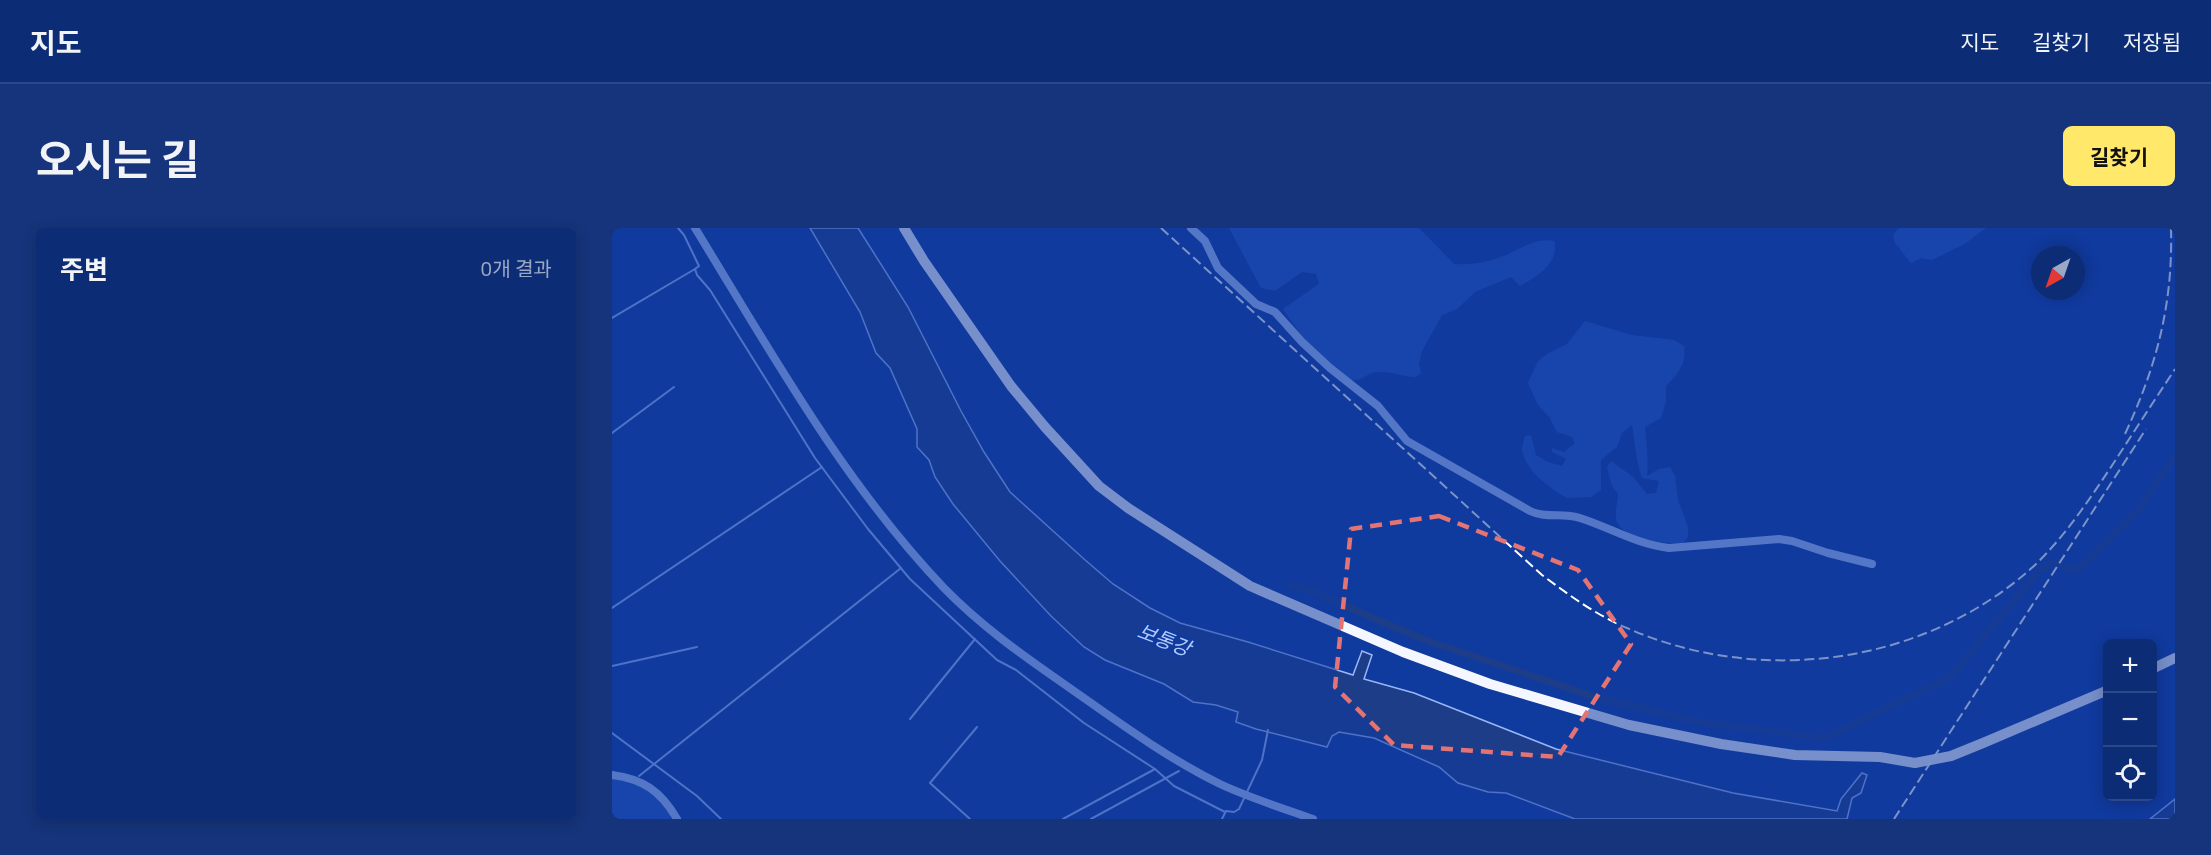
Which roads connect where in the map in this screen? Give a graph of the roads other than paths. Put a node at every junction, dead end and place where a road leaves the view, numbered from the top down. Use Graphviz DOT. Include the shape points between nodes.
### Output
graph roads {
  1 [pos="695,228"];
  2 [pos="904,228"];
  3 [pos="1191,228"];
  4 [pos="1872,564"];
  5 [pos="2175,658"];
  6 [pos="2157,667"];
  7 [pos="2103,692"];
  8 [pos="612,776"];
  9 [pos="677,819"];
  10 [pos="1313,819"];
  1 -- 10 [label="street" via="807,413 874,504 945,589 1018,652 1138,735 1219,783"];
  2 -- 7 [label="main road" via="1011,386 1099,486 1250,586 1403,652 1490,684 1641,727 1795,755 1880,757 1916,763 1983,744"];
  3 -- 4 [label="street" via="1205,241 1218,268 1256,304 1275,312 1323,362 1378,406 1407,441 1530,511 1578,517 1651,546 1779,539"];
  5 -- 6 [label="main road"];
  8 -- 9 [label="street" via="636,779 647,786"];
}
